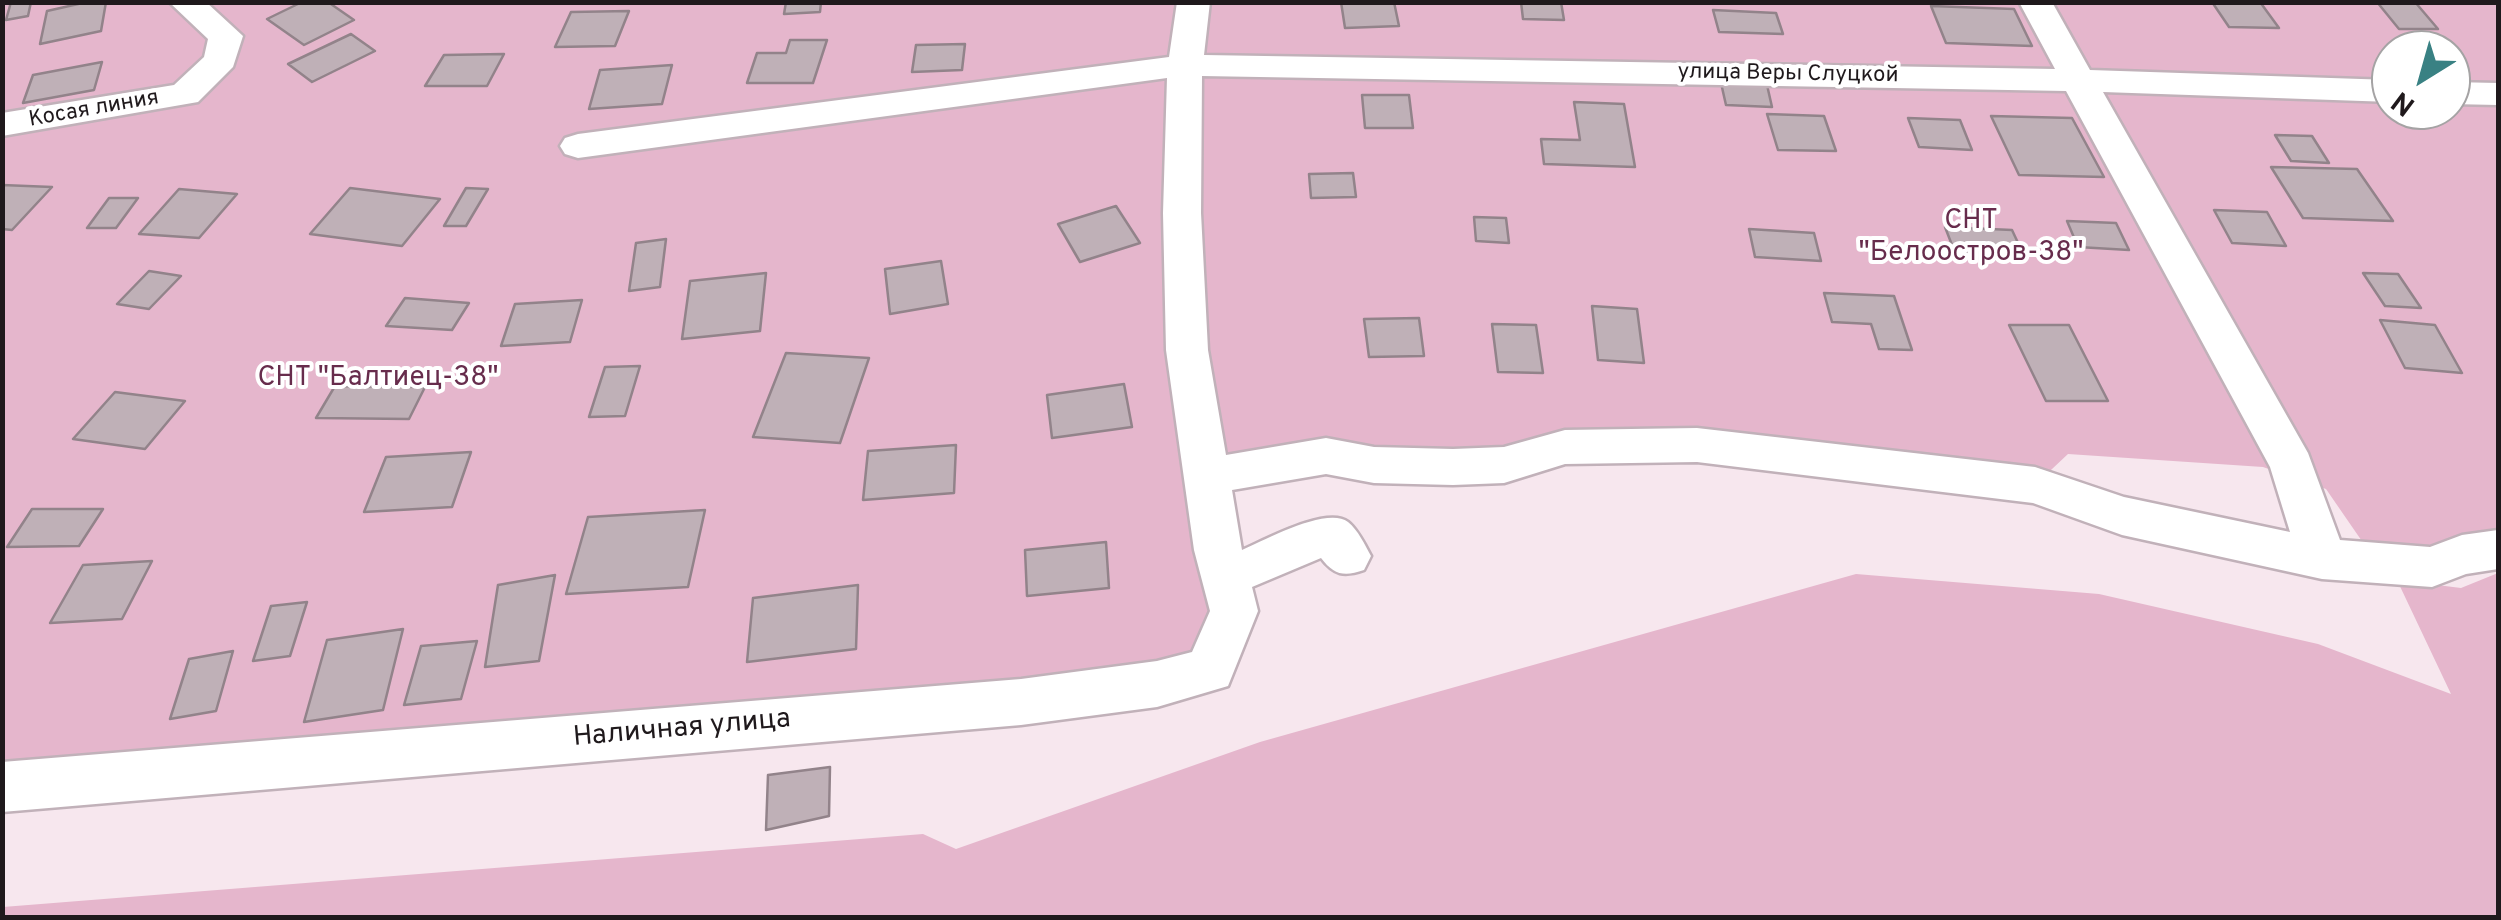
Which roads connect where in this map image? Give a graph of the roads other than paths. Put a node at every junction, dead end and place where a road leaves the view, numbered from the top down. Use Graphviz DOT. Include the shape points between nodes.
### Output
graph roads {
  1 [pos="184,2"];
  2 [pos="1194,2"];
  3 [pos="2035,2"];
  4 [pos="1185,65"];
  5 [pos="2076,80"];
  6 [pos="2371,89"];
  7 [pos="2471,93"];
  8 [pos="2498,94"];
  9 [pos="2,126"];
  10 [pos="578,146"];
  11 [pos="1224,473"];
  12 [pos="2498,550"];
  13 [pos="1219,551"];
  14 [pos="1348,556"];
  15 [pos="2322,559"];
  16 [pos="2,787"];
  1 -- 9 [label="street, Косая линия" via="226,36 221,60 185,94"];
  2 -- 4 [label="street"];
  3 -- 5 [label="street"];
  4 -- 5 [label="street, улица Веры Слуцкой"];
  4 -- 10 [label="street, улица Веры Слуцкой"];
  4 -- 13 [label="street" via="1187,350"];
  5 -- 6 [label="street, улица Веры Слуцкой"];
  5 -- 15 [label="street" via="2292,466"];
  7 -- 8 [label="street"];
  11 -- 15 [label="street" via="1326,456 1453,468 1504,466 1566,447 1697,445 2034,485 2122,516"];
  12 -- 15 [label="street" via="2432,566"];
  13 -- 14 [label="street" via="1256,567 1289,547 1331,535"];
  13 -- 16 [label="street, Наличная улица" via="1234,611 1210,670 1157,684 1021,702"];
}
